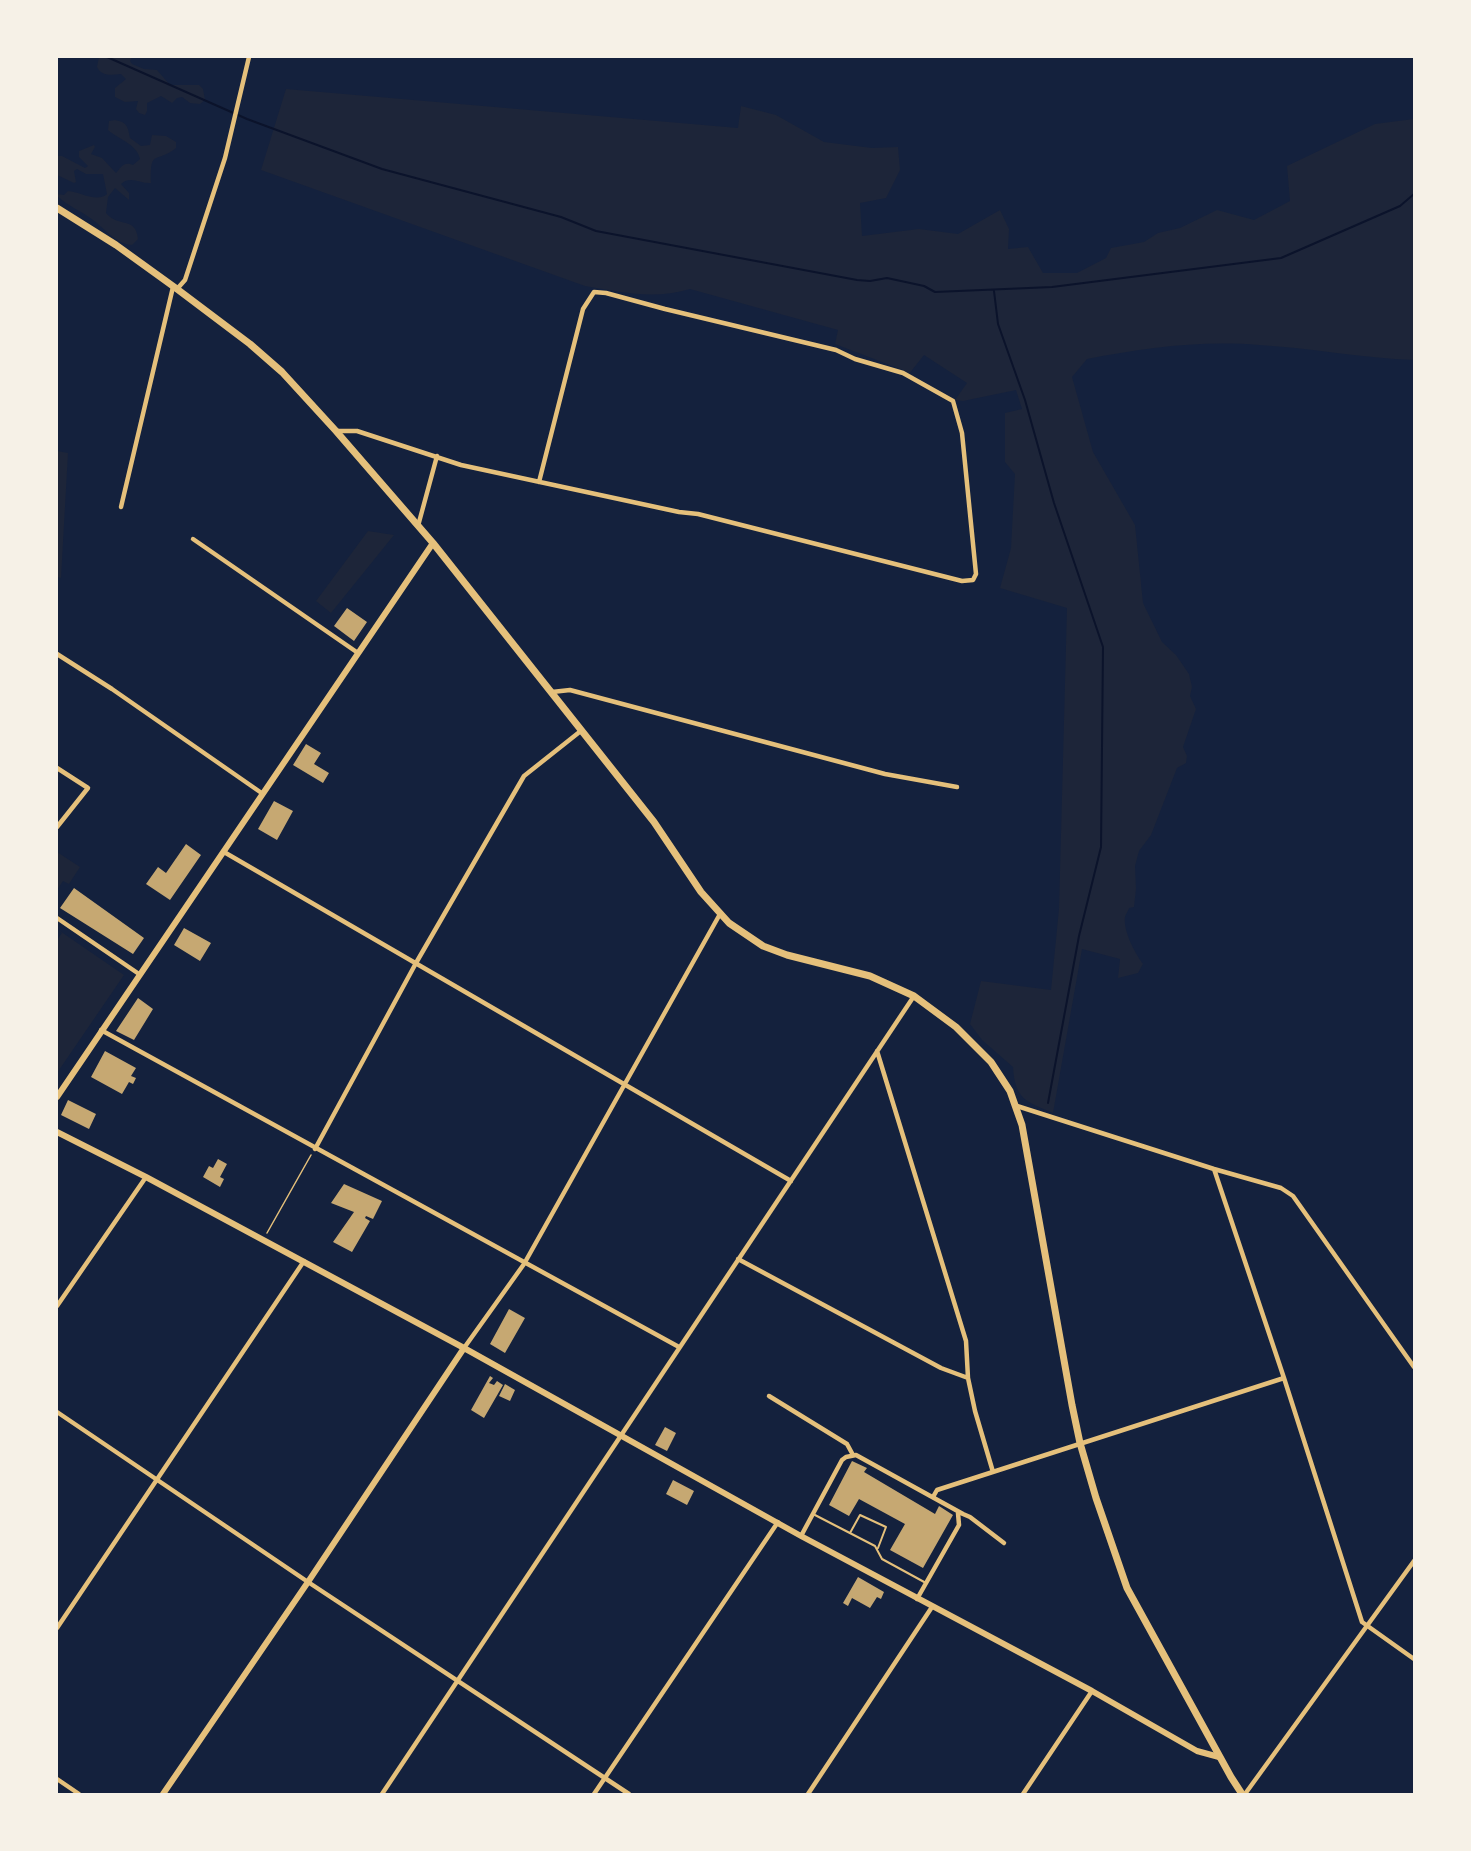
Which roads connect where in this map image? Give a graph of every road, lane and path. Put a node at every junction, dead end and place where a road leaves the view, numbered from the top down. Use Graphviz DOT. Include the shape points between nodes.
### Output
graph roads {
  1 [pos="249,57"];
  2 [pos="57,208"];
  3 [pos="175,288"];
  4 [pos="336,431"];
  5 [pos="437,456"];
  6 [pos="539,482"];
  7 [pos="121,507"];
  8 [pos="418,526"];
  9 [pos="193,539"];
  10 [pos="433,543"];
  11 [pos="358,653"];
  12 [pos="57,654"];
  13 [pos="552,692"];
  14 [pos="582,730"];
  15 [pos="57,768"];
  16 [pos="957,787"];
  17 [pos="263,794"];
  18 [pos="57,827"];
  19 [pos="224,852"];
  20 [pos="720,914"];
  21 [pos="57,918"];
  22 [pos="416,963"];
  23 [pos="139,974"];
  24 [pos="914,996"];
  25 [pos="100,1030"];
  26 [pos="878,1051"];
  27 [pos="624,1083"];
  28 [pos="58,1094"];
  29 [pos="1017,1107"];
  30 [pos="57,1125"];
  31 [pos="61,1133"];
  32 [pos="315,1149"];
  33 [pos="1214,1169"];
  34 [pos="146,1177"];
  35 [pos="791,1181"];
  36 [pos="267,1233"];
  37 [pos="738,1259"];
  38 [pos="304,1261"];
  39 [pos="524,1264"];
  40 [pos="57,1306"];
  41 [pos="679,1347"];
  42 [pos="464,1348"];
  43 [pos="1414,1366"];
  44 [pos="968,1378"];
  45 [pos="1284,1378"];
  46 [pos="769,1396"];
  47 [pos="57,1412"];
  48 [pos="622,1435"];
  49 [pos="1080,1443"];
  50 [pos="853,1455"];
  51 [pos="993,1472"];
  52 [pos="158,1479"];
  53 [pos="933,1497"];
  54 [pos="956,1511"];
  55 [pos="813,1514"];
  56 [pos="777,1522"];
  57 [pos="850,1533"];
  58 [pos="801,1536"];
  59 [pos="1004,1543"];
  60 [pos="877,1549"];
  61 [pos="1414,1561"];
  62 [pos="308,1582"];
  63 [pos="926,1583"];
  64 [pos="917,1599"];
  65 [pos="932,1607"];
  66 [pos="1368,1625"];
  67 [pos="57,1628"];
  68 [pos="1414,1659"];
  69 [pos="458,1680"];
  70 [pos="1092,1691"];
  71 [pos="1219,1757"];
  72 [pos="605,1778"];
  73 [pos="57,1779"];
  74 [pos="79,1794"];
  75 [pos="163,1794"];
  76 [pos="382,1794"];
  77 [pos="594,1794"];
  78 [pos="629,1794"];
  79 [pos="808,1794"];
  80 [pos="1023,1794"];
  81 [pos="1244,1794"];
  1 -- 3 [label="street" via="225,158 185,280"];
  2 -- 3 [label="main road"];
  3 -- 4 [label="main road" via="282,372"];
  3 -- 7 [label="street"];
  4 -- 5 [label="street" via="357,431"];
  4 -- 8 [label="main road"];
  5 -- 6 [label="street"];
  5 -- 8 [label="street"];
  6 -- 6 [label="street" via="583,309 594,292 606,293 822,346 902,373 952,401 962,433 976,574 968,582 698,514"];
  8 -- 10 [label="main road"];
  9 -- 11 [label="street"];
  10 -- 11 [label="street"];
  10 -- 13 [label="main road"];
  11 -- 17 [label="street"];
  12 -- 17 [label="street"];
  13 -- 14 [label="main road"];
  13 -- 16 [label="street" via="570,690 885,774"];
  14 -- 20 [label="main road"];
  14 -- 22 [label="street" via="524,776"];
  15 -- 18 [label="street" via="88,788"];
  17 -- 19 [label="street"];
  19 -- 22 [label="street"];
  19 -- 23 [label="street"];
  20 -- 24 [label="main road" via="763,946 870,976"];
  20 -- 27 [label="street"];
  21 -- 23 [label="street"];
  22 -- 27 [label="street"];
  22 -- 32 [label="street"];
  23 -- 25 [label="street"];
  24 -- 26 [label="street"];
  24 -- 29 [label="main road" via="956,1027 991,1062"];
  25 -- 28 [label="street"];
  25 -- 32 [label="street"];
  26 -- 35 [label="street"];
  26 -- 44 [label="street" via="966,1341"];
  27 -- 35 [label="street"];
  27 -- 39 [label="street"];
  29 -- 33 [label="street"];
  29 -- 49 [label="main road"];
  30 -- 31 [label="street"];
  31 -- 34 [label="street"];
  32 -- 36 [label="path"];
  32 -- 39 [label="street"];
  33 -- 43 [label="street" via="1281,1188 1293,1196"];
  33 -- 45 [label="street"];
  34 -- 38 [label="street"];
  34 -- 40 [label="street"];
  35 -- 37 [label="street"];
  37 -- 41 [label="street"];
  37 -- 44 [label="street" via="940,1368"];
  38 -- 42 [label="street"];
  38 -- 52 [label="street"];
  39 -- 41 [label="street"];
  39 -- 42 [label="street"];
  41 -- 48 [label="street"];
  42 -- 48 [label="street"];
  42 -- 62 [label="street"];
  44 -- 51 [label="street"];
  45 -- 49 [label="street"];
  45 -- 66 [label="street" via="1362,1622"];
  46 -- 50 [label="street" via="847,1444"];
  47 -- 52 [label="street"];
  48 -- 56 [label="street"];
  48 -- 69 [label="street"];
  49 -- 51 [label="street"];
  49 -- 71 [label="main road" via="1126,1588"];
  50 -- 53 [label="street"];
  50 -- 55 [label="street" via="842,1460"];
  51 -- 53 [label="street" via="937,1490"];
  52 -- 62 [label="street"];
  52 -- 67 [label="street"];
  53 -- 54 [label="street"];
  54 -- 59 [label="street" via="970,1516"];
  54 -- 63 [label="street" via="959,1525"];
  55 -- 57 [label="lane"];
  55 -- 58 [label="street"];
  56 -- 58 [label="street"];
  56 -- 72 [label="street"];
  57 -- 60 [label="lane"];
  57 -- 60 [label="lane" via="860,1515 886,1527"];
  58 -- 64 [label="street"];
  60 -- 63 [label="lane" via="882,1559"];
  61 -- 66 [label="street"];
  62 -- 69 [label="street"];
  62 -- 75 [label="street"];
  63 -- 64 [label="street"];
  64 -- 65 [label="street"];
  65 -- 70 [label="street"];
  65 -- 79 [label="street"];
  66 -- 68 [label="street"];
  66 -- 81 [label="street"];
  69 -- 72 [label="street"];
  69 -- 76 [label="street"];
  70 -- 71 [label="street" via="1197,1751"];
  70 -- 80 [label="street"];
  71 -- 81 [label="main road"];
  72 -- 77 [label="street"];
  72 -- 78 [label="street"];
  73 -- 74 [label="street"];
}
